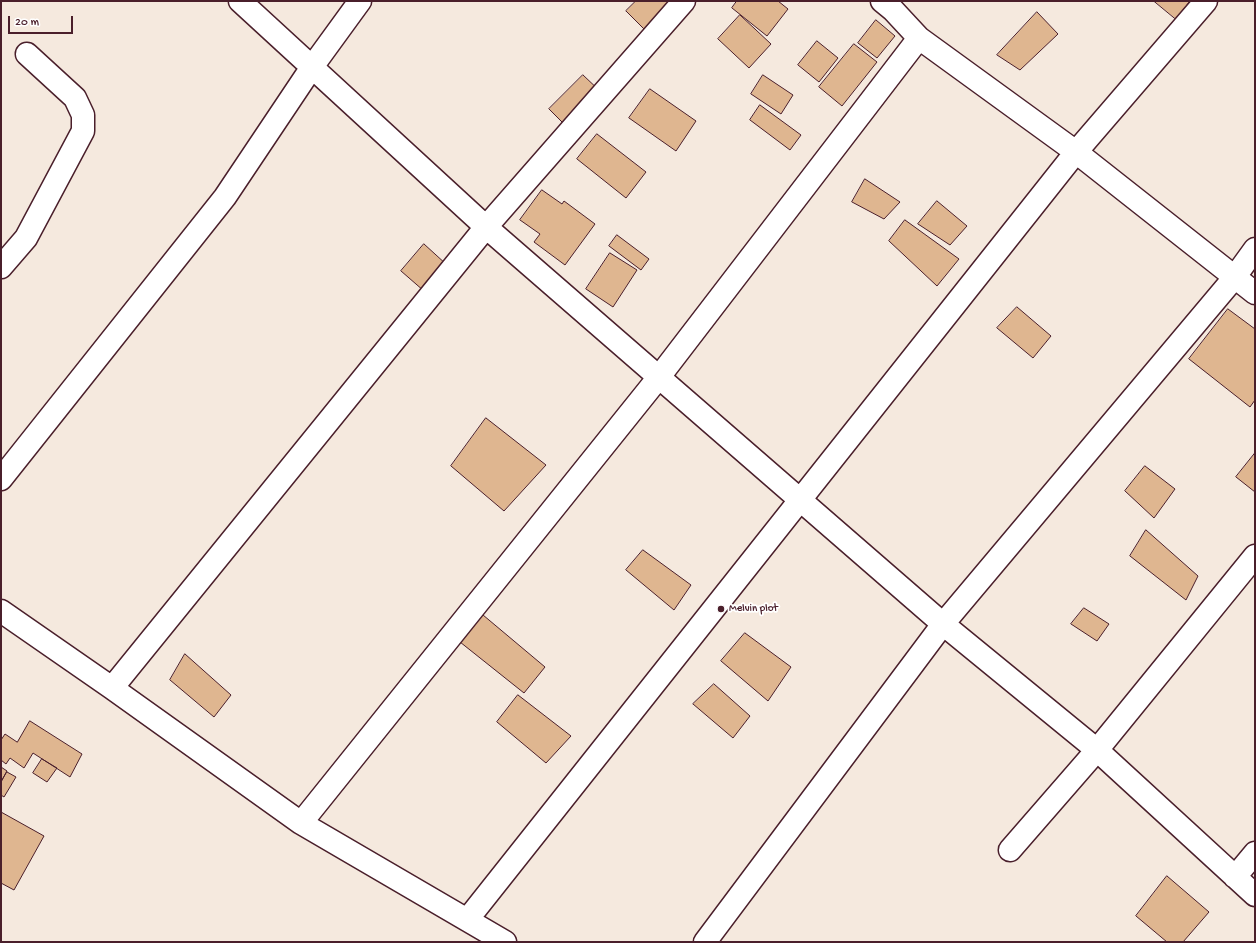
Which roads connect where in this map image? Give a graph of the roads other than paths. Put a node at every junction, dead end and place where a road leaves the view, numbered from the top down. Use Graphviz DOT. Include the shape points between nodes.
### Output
graph roads {
  1 [pos="240,1"];
  2 [pos="360,1"];
  3 [pos="684,1"];
  4 [pos="882,1"];
  5 [pos="1206,1"];
  6 [pos="919,38"];
  7 [pos="27,54"];
  8 [pos="312,67"];
  9 [pos="1076,152"];
  10 [pos="486,227"];
  11 [pos="1255,249"];
  12 [pos="1,267"];
  13 [pos="1234,278"];
  14 [pos="1255,293"];
  15 [pos="659,377"];
  16 [pos="1,478"];
  17 [pos="800,500"];
  18 [pos="1255,556"];
  19 [pos="1,611"];
  20 [pos="943,624"];
  21 [pos="112,688"];
  22 [pos="1097,750"];
  23 [pos="300,824"];
  24 [pos="1010,850"];
  25 [pos="1255,853"];
  26 [pos="1235,877"];
  27 [pos="1255,895"];
  28 [pos="466,920"];
  29 [pos="505,942"];
  30 [pos="705,942"];
  1 -- 8 [label="street"];
  2 -- 8 [label="street"];
  3 -- 10 [label="street"];
  4 -- 6 [label="street"];
  5 -- 9 [label="street"];
  6 -- 9 [label="street"];
  6 -- 15 [label="street"];
  7 -- 12 [label="street" via="75,98 83,114 83,131 26,238"];
  8 -- 10 [label="street"];
  8 -- 16 [label="street" via="225,197"];
  9 -- 13 [label="street"];
  9 -- 17 [label="street"];
  10 -- 15 [label="street"];
  10 -- 21 [label="street"];
  11 -- 13 [label="street"];
  13 -- 14 [label="street"];
  13 -- 20 [label="street"];
  15 -- 17 [label="street"];
  15 -- 23 [label="street"];
  17 -- 20 [label="street"];
  17 -- 28 [label="street"];
  18 -- 22 [label="street"];
  19 -- 21 [label="street"];
  20 -- 22 [label="street"];
  20 -- 30 [label="street"];
  21 -- 23 [label="street"];
  22 -- 24 [label="street"];
  22 -- 26 [label="street"];
  23 -- 28 [label="street"];
  25 -- 26 [label="street"];
  26 -- 27 [label="street"];
  28 -- 29 [label="street"];
}
